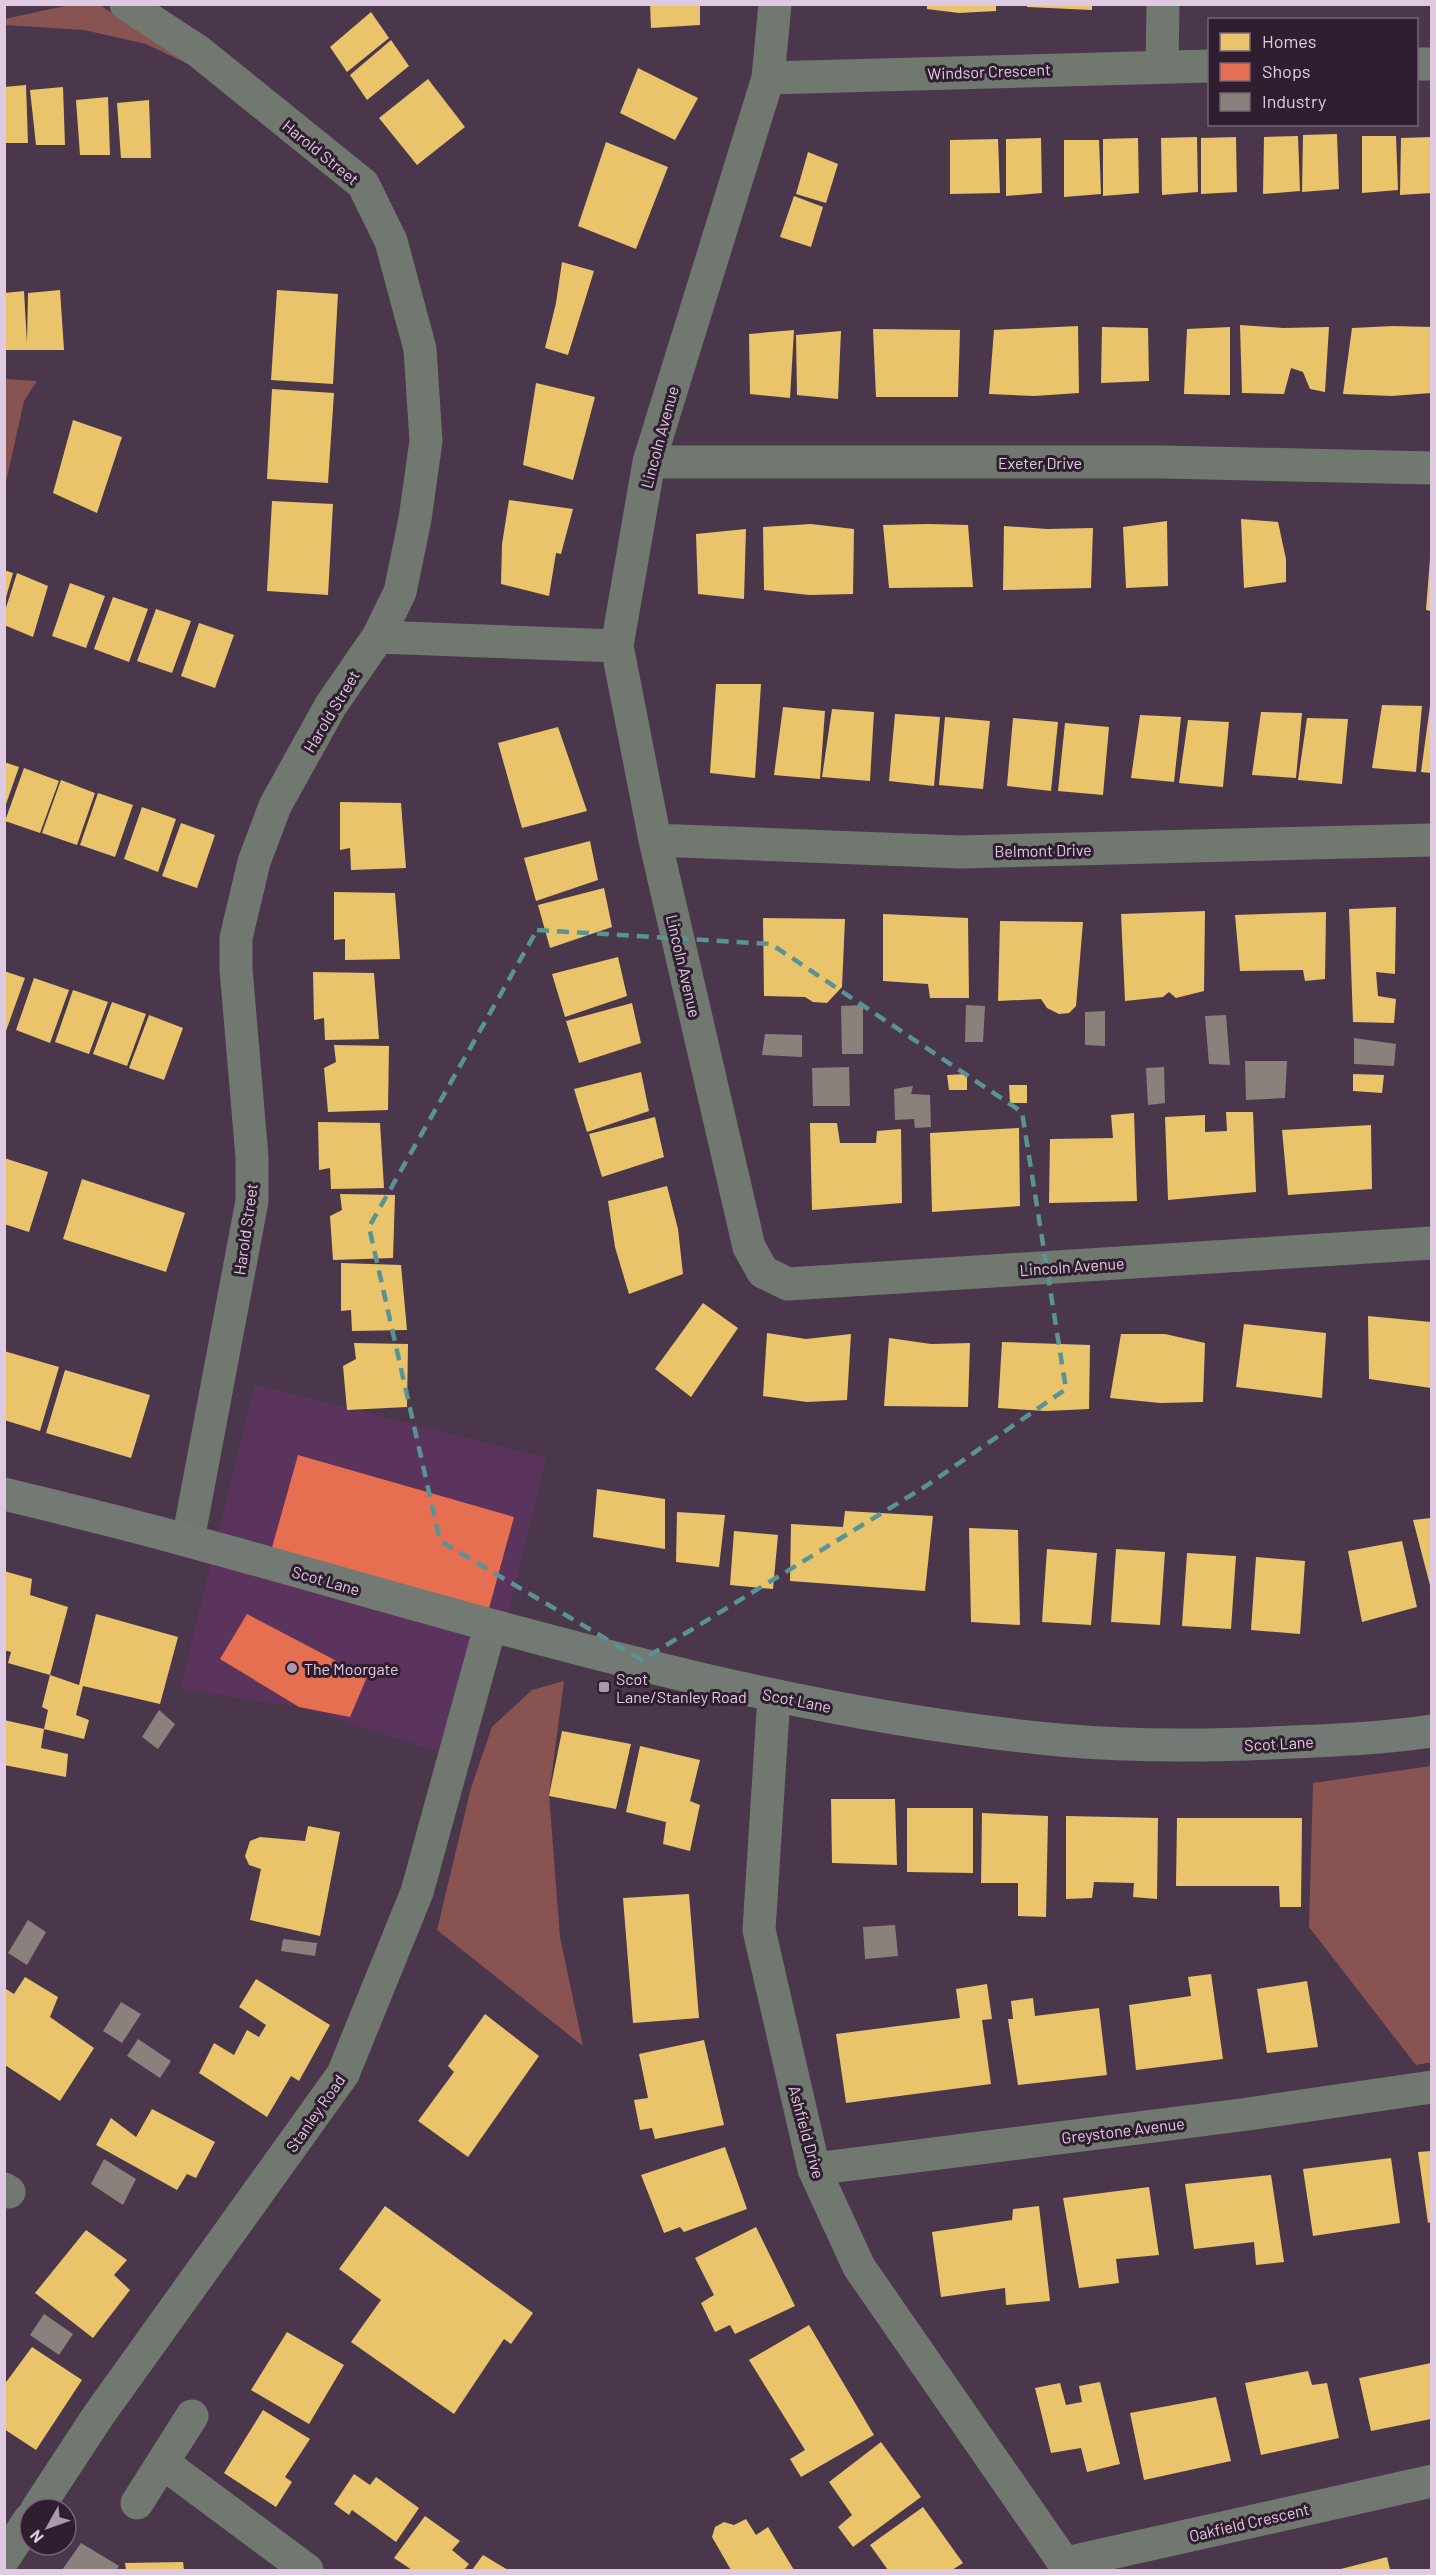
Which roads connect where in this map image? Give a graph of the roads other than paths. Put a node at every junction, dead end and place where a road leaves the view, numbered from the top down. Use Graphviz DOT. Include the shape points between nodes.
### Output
graph roads {
  1 [pos="126,4"];
  2 [pos="775,4"];
  3 [pos="1163,4"];
  4 [pos="1162,66"];
  5 [pos="1208,66"];
  6 [pos="768,78"];
  7 [pos="649,462"];
  8 [pos="1431,468"];
  9 [pos="378,637"];
  10 [pos="617,646"];
  11 [pos="655,840"];
  12 [pos="1431,840"];
  13 [pos="1431,1239"];
  14 [pos="4,1494"];
  15 [pos="188,1540"];
  16 [pos="490,1627"];
  17 [pos="774,1696"];
  18 [pos="1431,1731"];
  19 [pos="1431,2087"];
  20 [pos="814,2169"];
  21 [pos="192,2416"];
  22 [pos="163,2463"];
  23 [pos="1431,2481"];
  24 [pos="45,2497"];
  25 [pos="137,2503"];
  26 [pos="18,2537"];
  27 [pos="4,2558"];
  28 [pos="1067,2567"];
  29 [pos="307,2571"];
  1 -- 9 [label="street, Harold Street" via="198,51 363,184 391,241 420,349 426,441 399,592"];
  2 -- 6 [label="street, Lincoln Avenue"];
  3 -- 4 [label="street"];
  4 -- 5 [label="street, Windsor Crescent"];
  4 -- 6 [label="street, Windsor Crescent"];
  6 -- 7 [label="street, Lincoln Avenue"];
  7 -- 8 [label="street, Exeter Drive" via="1164,462"];
  7 -- 10 [label="street, Lincoln Avenue"];
  9 -- 10 [label="street"];
  9 -- 15 [label="street, Harold Street" via="332,705 275,806 254,862 236,938 252,1201"];
  10 -- 11 [label="street, Lincoln Avenue"];
  11 -- 12 [label="street, Belmont Drive" via="960,852"];
  11 -- 13 [label="street, Lincoln Avenue" via="749,1247 763,1272 788,1284"];
  14 -- 15 [label="main road, Scot Lane"];
  15 -- 16 [label="main road, Scot Lane"];
  16 -- 17 [label="main road, Scot Lane"];
  16 -- 24 [label="street, Stanley Road" via="417,1893 343,2074 136,2361"];
  17 -- 18 [label="main road, Scot Lane" via="918,1723 1062,1740 1225,1746 1384,1738"];
  17 -- 20 [label="street, Ashfield Drive" via="759,1930"];
  19 -- 20 [label="street, Greystone Avenue"];
  20 -- 28 [label="street, Ashfield Drive" via="859,2267"];
  21 -- 22 [label="street"];
  22 -- 25 [label="street"];
  22 -- 29 [label="street"];
  23 -- 28 [label="street, Oakfield Crescent"];
  26 -- 27 [label="street"];
}
